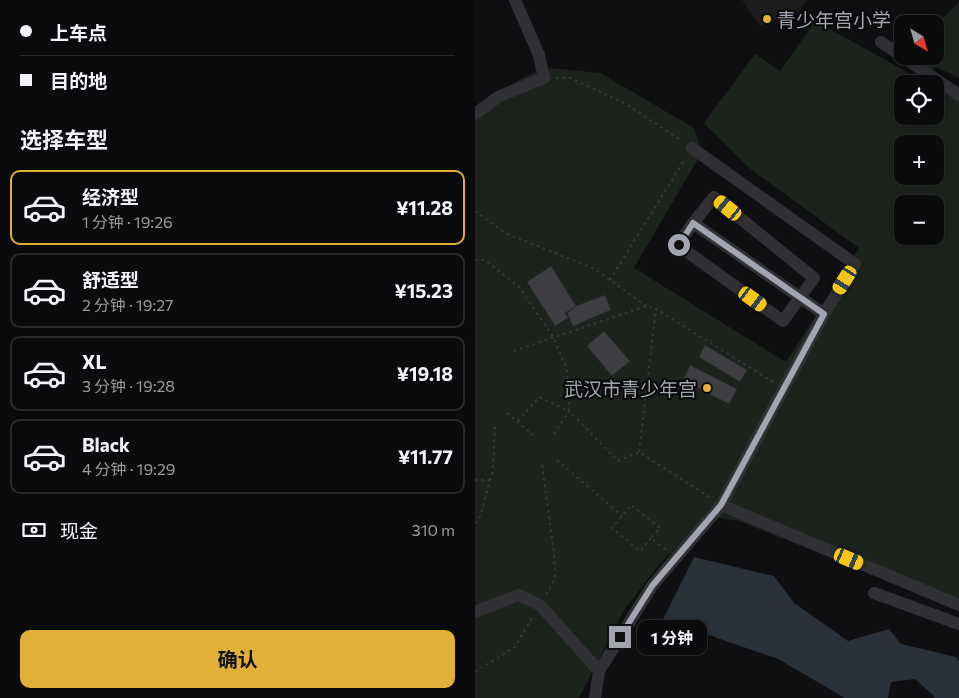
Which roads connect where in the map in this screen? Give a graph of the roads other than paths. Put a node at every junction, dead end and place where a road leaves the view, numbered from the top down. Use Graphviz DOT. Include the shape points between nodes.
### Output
graph roads {
  1 [pos="515,0"];
  2 [pos="881,42"];
  3 [pos="959,95"];
  4 [pos="475,114"];
  5 [pos="692,148"];
  6 [pos="693,223"];
  7 [pos="800,297"];
  8 [pos="824,314"];
  9 [pos="721,505"];
  10 [pos="874,593"];
  11 [pos="959,605"];
  12 [pos="475,612"];
  13 [pos="959,624"];
  14 [pos="599,671"];
  15 [pos="595,698"];
  1 -- 4 [label="street" via="539,55 544,78 498,97"];
  2 -- 3 [label="street"];
  5 -- 8 [label="street" via="855,264"];
  6 -- 7 [label="street"];
  6 -- 7 [label="street" via="679,245 783,321"];
  6 -- 7 [label="street" via="714,196 814,278"];
  7 -- 8 [label="street"];
  8 -- 9 [label="street"];
  9 -- 11 [label="street"];
  9 -- 14 [label="street" via="652,586"];
  10 -- 13 [label="street"];
  12 -- 14 [label="street" via="518,595 540,606"];
  14 -- 15 [label="street"];
}
